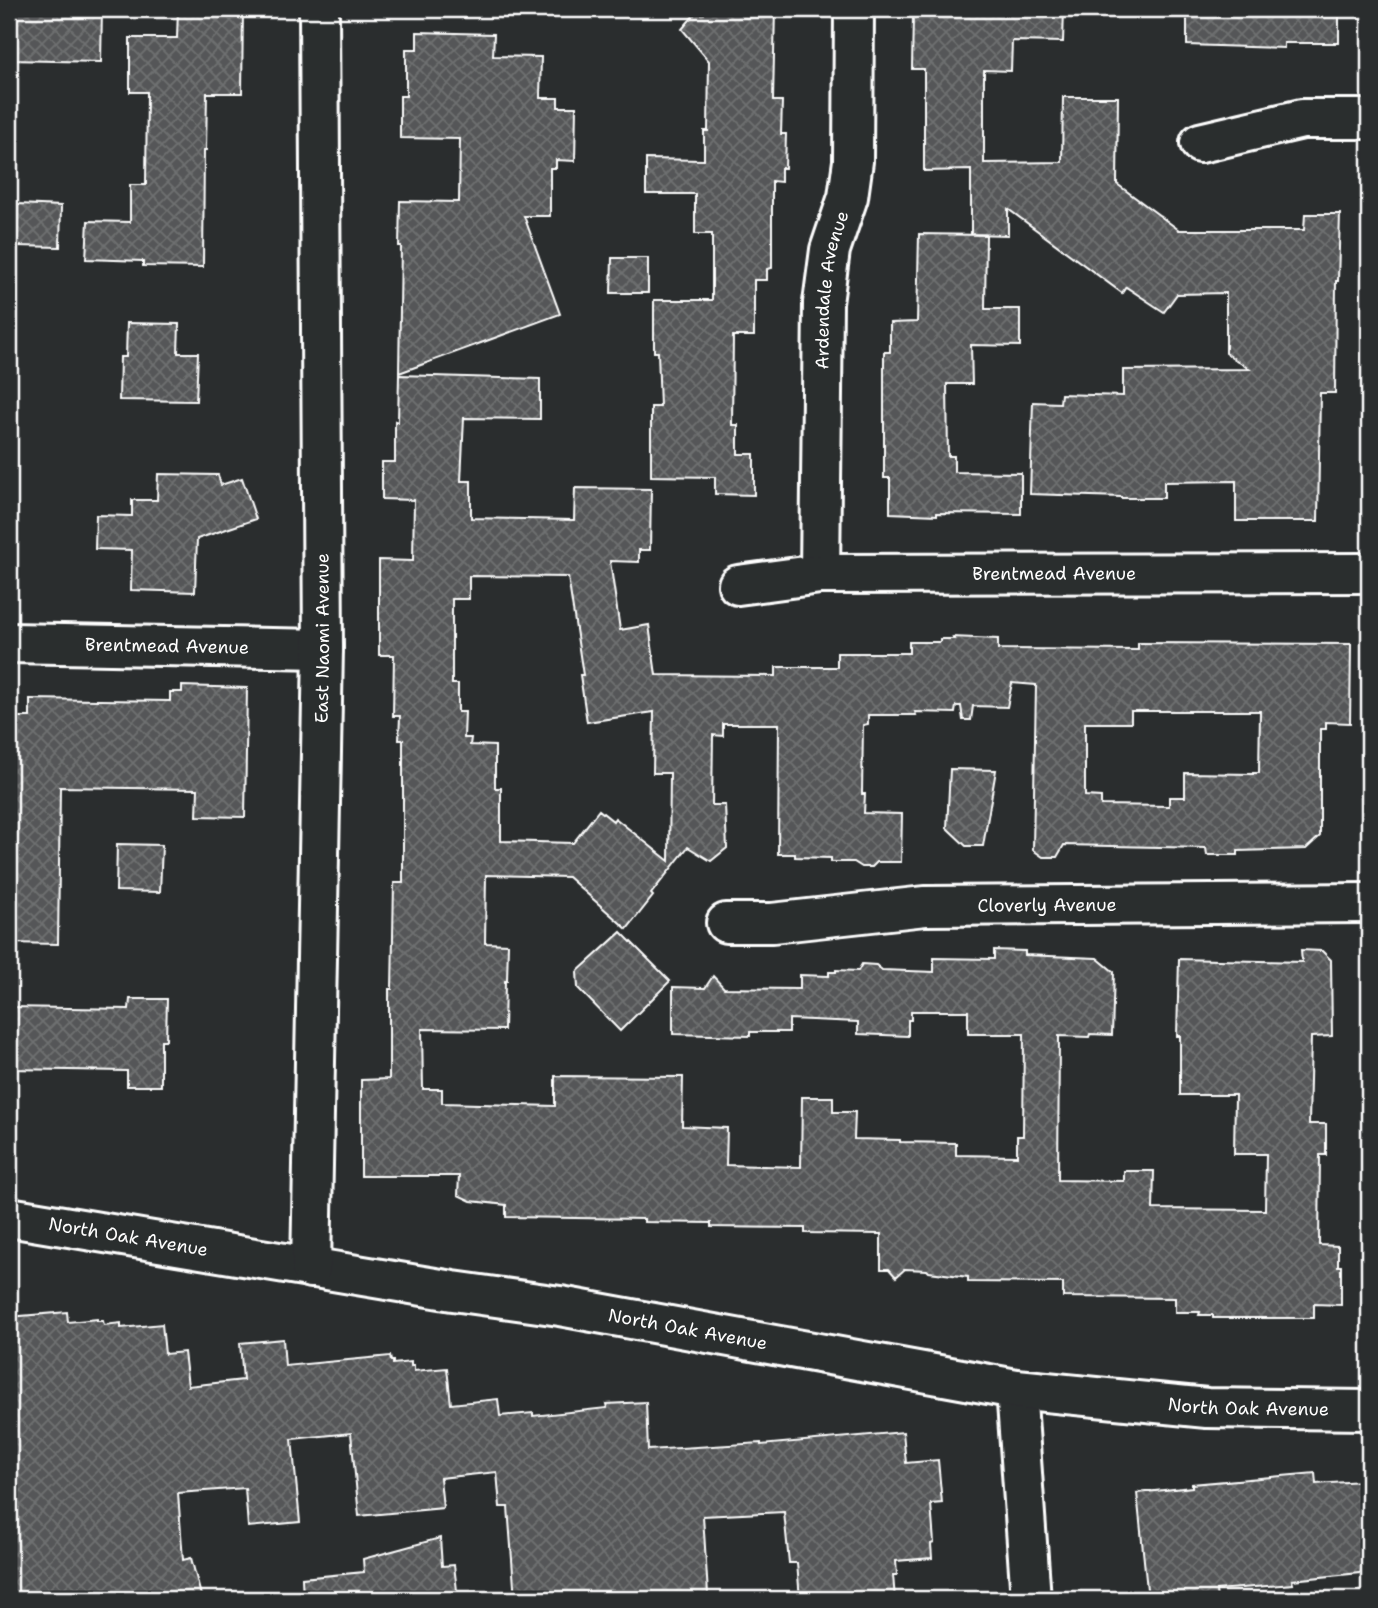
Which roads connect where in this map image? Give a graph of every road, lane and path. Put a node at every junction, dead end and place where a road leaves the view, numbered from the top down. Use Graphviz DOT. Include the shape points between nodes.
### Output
graph roads {
  1 [pos="319,9"];
  2 [pos="854,9"];
  3 [pos="1369,119"];
  4 [pos="1200,143"];
  5 [pos="1369,573"];
  6 [pos="820,574"];
  7 [pos="738,585"];
  8 [pos="9,643"];
  9 [pos="323,649"];
  10 [pos="1369,903"];
  11 [pos="726,923"];
  12 [pos="9,1217"];
  13 [pos="311,1268"];
  14 [pos="1016,1389"];
  15 [pos="1369,1410"];
  16 [pos="1031,1599"];
  1 -- 9 [label="street, East Naomi Avenue"];
  2 -- 6 [label="street, Ardendale Avenue" via="853,161 848,197 830,250 823,303"];
  3 -- 4 [label="street" via="1302,119"];
  5 -- 6 [label="street, Brentmead Avenue"];
  6 -- 7 [label="street, Brentmead Avenue"];
  8 -- 9 [label="street, Brentmead Avenue"];
  9 -- 13 [label="street, East Naomi Avenue"];
  10 -- 11 [label="street, Cloverly Avenue" via="925,906 772,923"];
  12 -- 13 [label="street, North Oak Avenue"];
  13 -- 14 [label="street, North Oak Avenue" via="561,1306"];
  14 -- 15 [label="street, North Oak Avenue" via="1208,1408"];
  14 -- 16 [label="street"];
}
